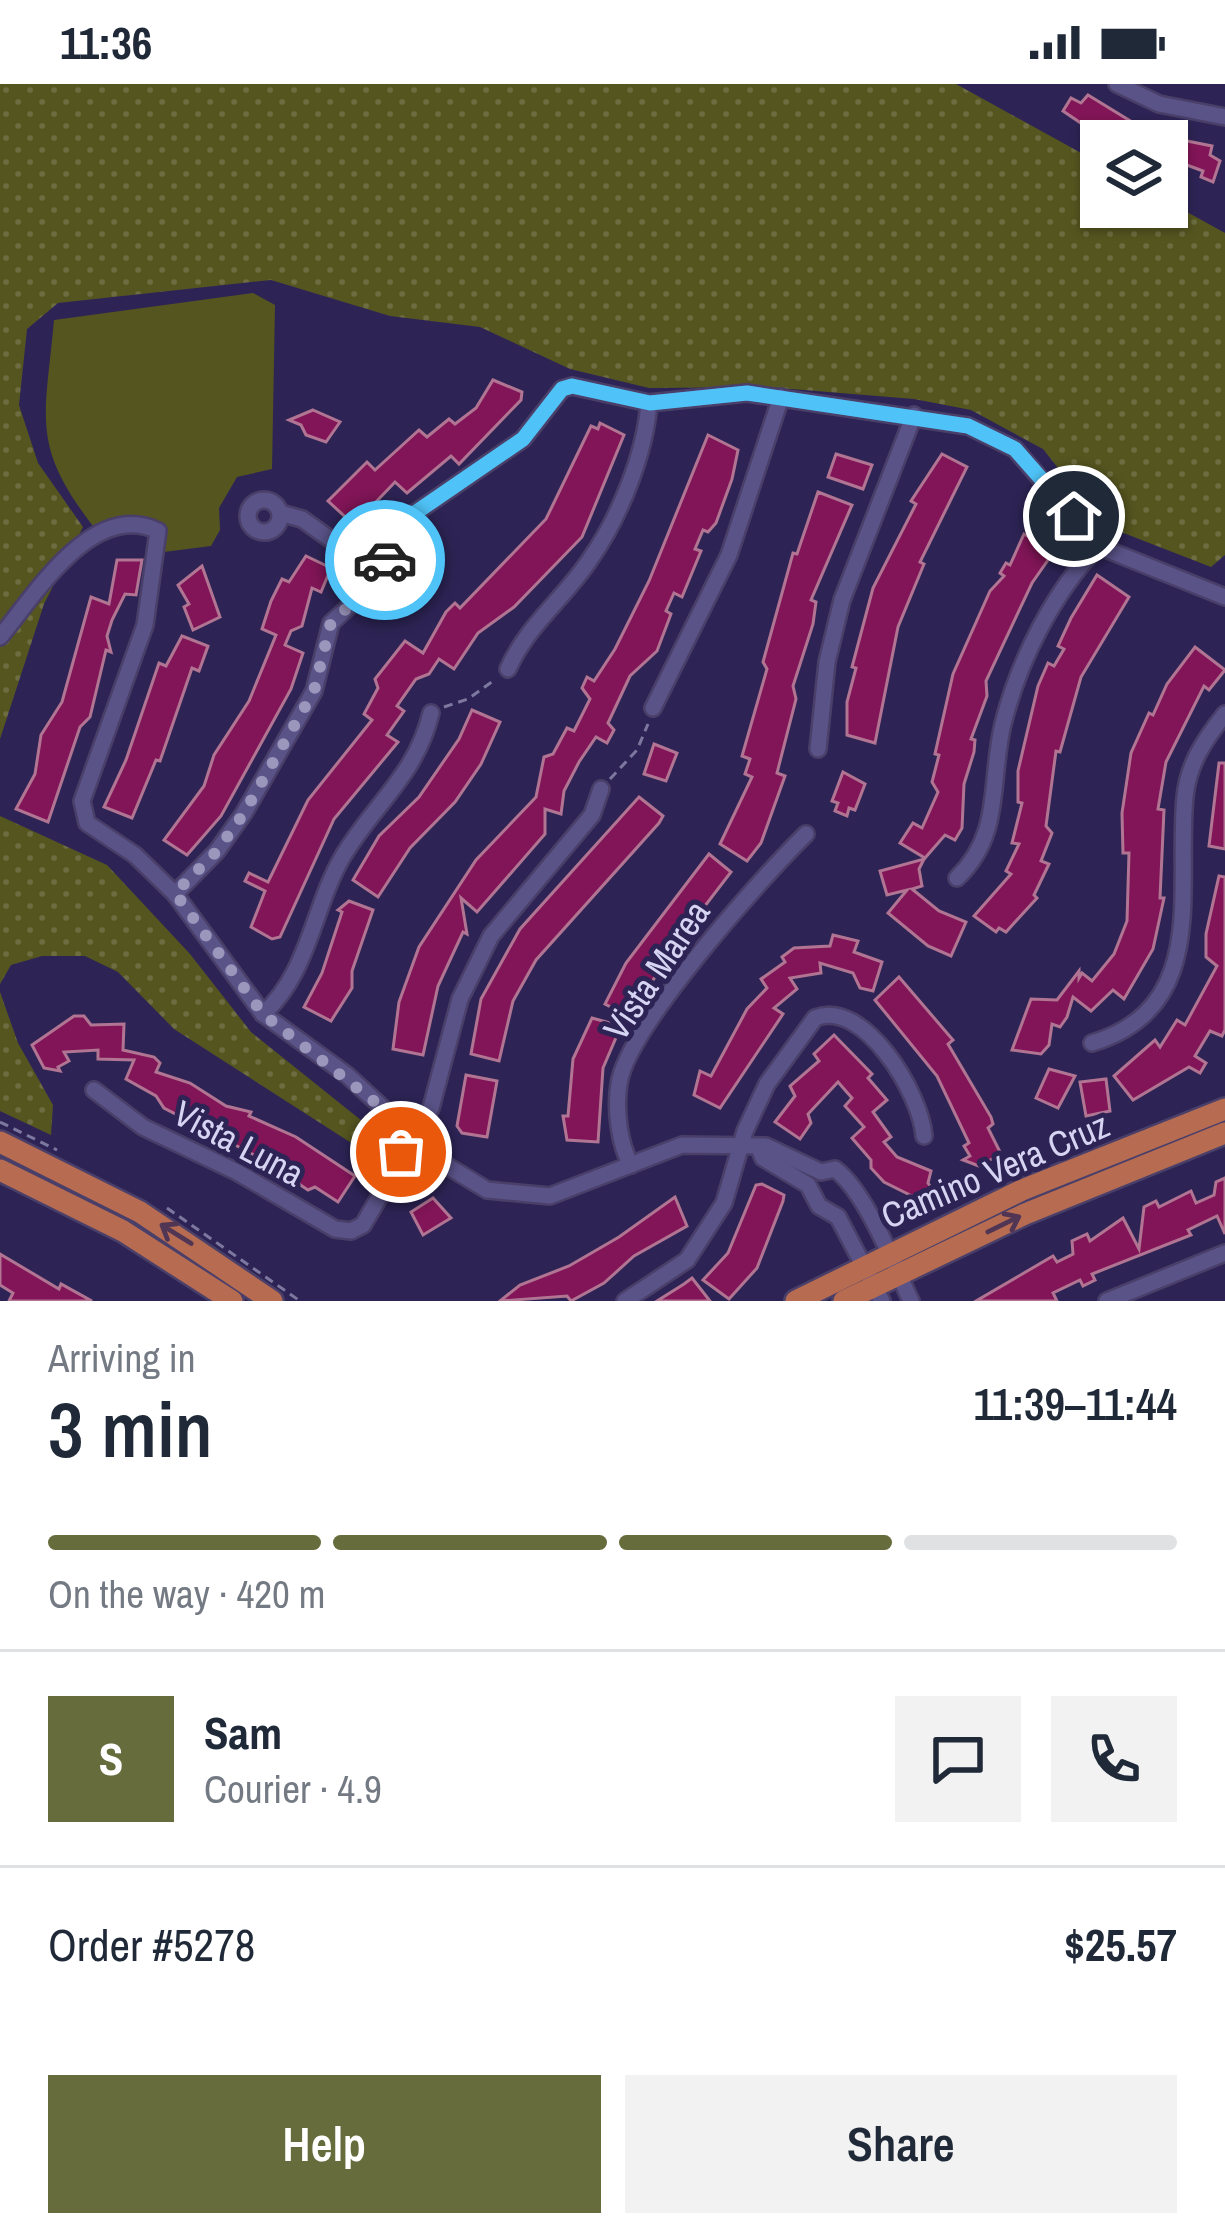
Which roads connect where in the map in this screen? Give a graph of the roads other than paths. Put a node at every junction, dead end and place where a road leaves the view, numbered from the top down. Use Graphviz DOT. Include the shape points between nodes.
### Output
graph roads {
  1 [pos="1117,84"];
  2 [pos="1225,117"];
  3 [pos="781,397"];
  4 [pos="650,403"];
  5 [pos="914,415"];
  6 [pos="280,513"];
  7 [pos="1098,546"];
  8 [pos="378,573"];
  9 [pos="1225,597"];
  10 [pos="0,637"];
  11 [pos="508,669"];
  12 [pos="653,708"];
  13 [pos="431,713"];
  14 [pos="1225,714"];
  15 [pos="818,749"];
  16 [pos="601,789"];
  17 [pos="806,834"];
  18 [pos="957,878"];
  19 [pos="175,893"];
  20 [pos="263,1014"];
  21 [pos="1092,1043"];
  22 [pos="94,1090"];
  23 [pos="1225,1109"];
  24 [pos="413,1132"];
  25 [pos="1225,1133"];
  26 [pos="924,1136"];
  27 [pos="0,1142"];
  28 [pos="740,1146"];
  29 [pos="759,1148"];
  30 [pos="632,1165"];
  31 [pos="0,1170"];
  32 [pos="821,1172"];
  33 [pos="808,1185"];
  34 [pos="889,1251"];
  35 [pos="1225,1252"];
  36 [pos="865,1264"];
  37 [pos="899,1275"];
  38 [pos="879,1293"];
  39 [pos="232,1301"];
  40 [pos="272,1301"];
  41 [pos="625,1301"];
  42 [pos="796,1301"];
  43 [pos="844,1301"];
  44 [pos="910,1301"];
  45 [pos="1107,1301"];
  1 -- 2 [label="street" via="1160,104"];
  3 -- 4 [label="street"];
  3 -- 5 [label="street"];
  3 -- 12 [label="street" via="729,555"];
  4 -- 8 [label="street" via="583,386 562,389 523,439 399,524"];
  4 -- 11 [label="street" via="642,451 592,558 522,637"];
  5 -- 7 [label="street" via="968,426 1015,449"];
  5 -- 15 [label="street" via="842,600"];
  6 -- 8 [label="street" via="302,518"];
  7 -- 9 [label="street"];
  7 -- 18 [label="street" via="1051,610 1019,676 988,836"];
  8 -- 19 [label="street" via="331,622 314,691 244,813"];
  10 -- 19 [label="street" via="63,562 121,523 158,531 146,625 82,801 87,823"];
  13 -- 20 [label="street" via="422,752 342,859 298,969"];
  14 -- 21 [label="street" via="1203,741 1187,784 1181,938 1168,983 1143,1018"];
  16 -- 24 [label="street, Vista Luna" via="592,815 490,936 460,999 430,1108"];
  17 -- 30 [label="street, Vista Marea" via="743,896 619,1081 622,1148"];
  19 -- 20 [label="street"];
  20 -- 24 [label="street"];
  22 -- 24 [label="street, Vista Luna" via="142,1127 351,1232 363,1225"];
  23 -- 34 [label="main road, Camino Vera Cruz"];
  24 -- 30 [label="street" via="444,1164 487,1190 550,1196"];
  37 -- 25 [label="main road, Camino Vera Cruz, one-way" via="1024,1214"];
  26 -- 28 [label="street" via="898,1069 833,1013 804,1028"];
  40 -- 27 [label="main road, one-way" via="140,1212"];
  28 -- 29 [label="street"];
  28 -- 30 [label="street" via="682,1145"];
  28 -- 41 [label="street" via="724,1203 686,1260"];
  29 -- 32 [label="street"];
  29 -- 33 [label="street"];
  31 -- 39 [label="main road" via="123,1231"];
  32 -- 33 [label="street"];
  32 -- 34 [label="street" via="846,1177"];
  33 -- 36 [label="street"];
  34 -- 36 [label="main road, Camino Vera Cruz"];
  34 -- 37 [label="street"];
  35 -- 45 [label="street"];
  36 -- 38 [label="street"];
  36 -- 42 [label="main road, Camino Vera Cruz"];
  37 -- 38 [label="main road, Camino Vera Cruz"];
  37 -- 44 [label="street"];
  38 -- 43 [label="main road, Camino Vera Cruz"];
}
